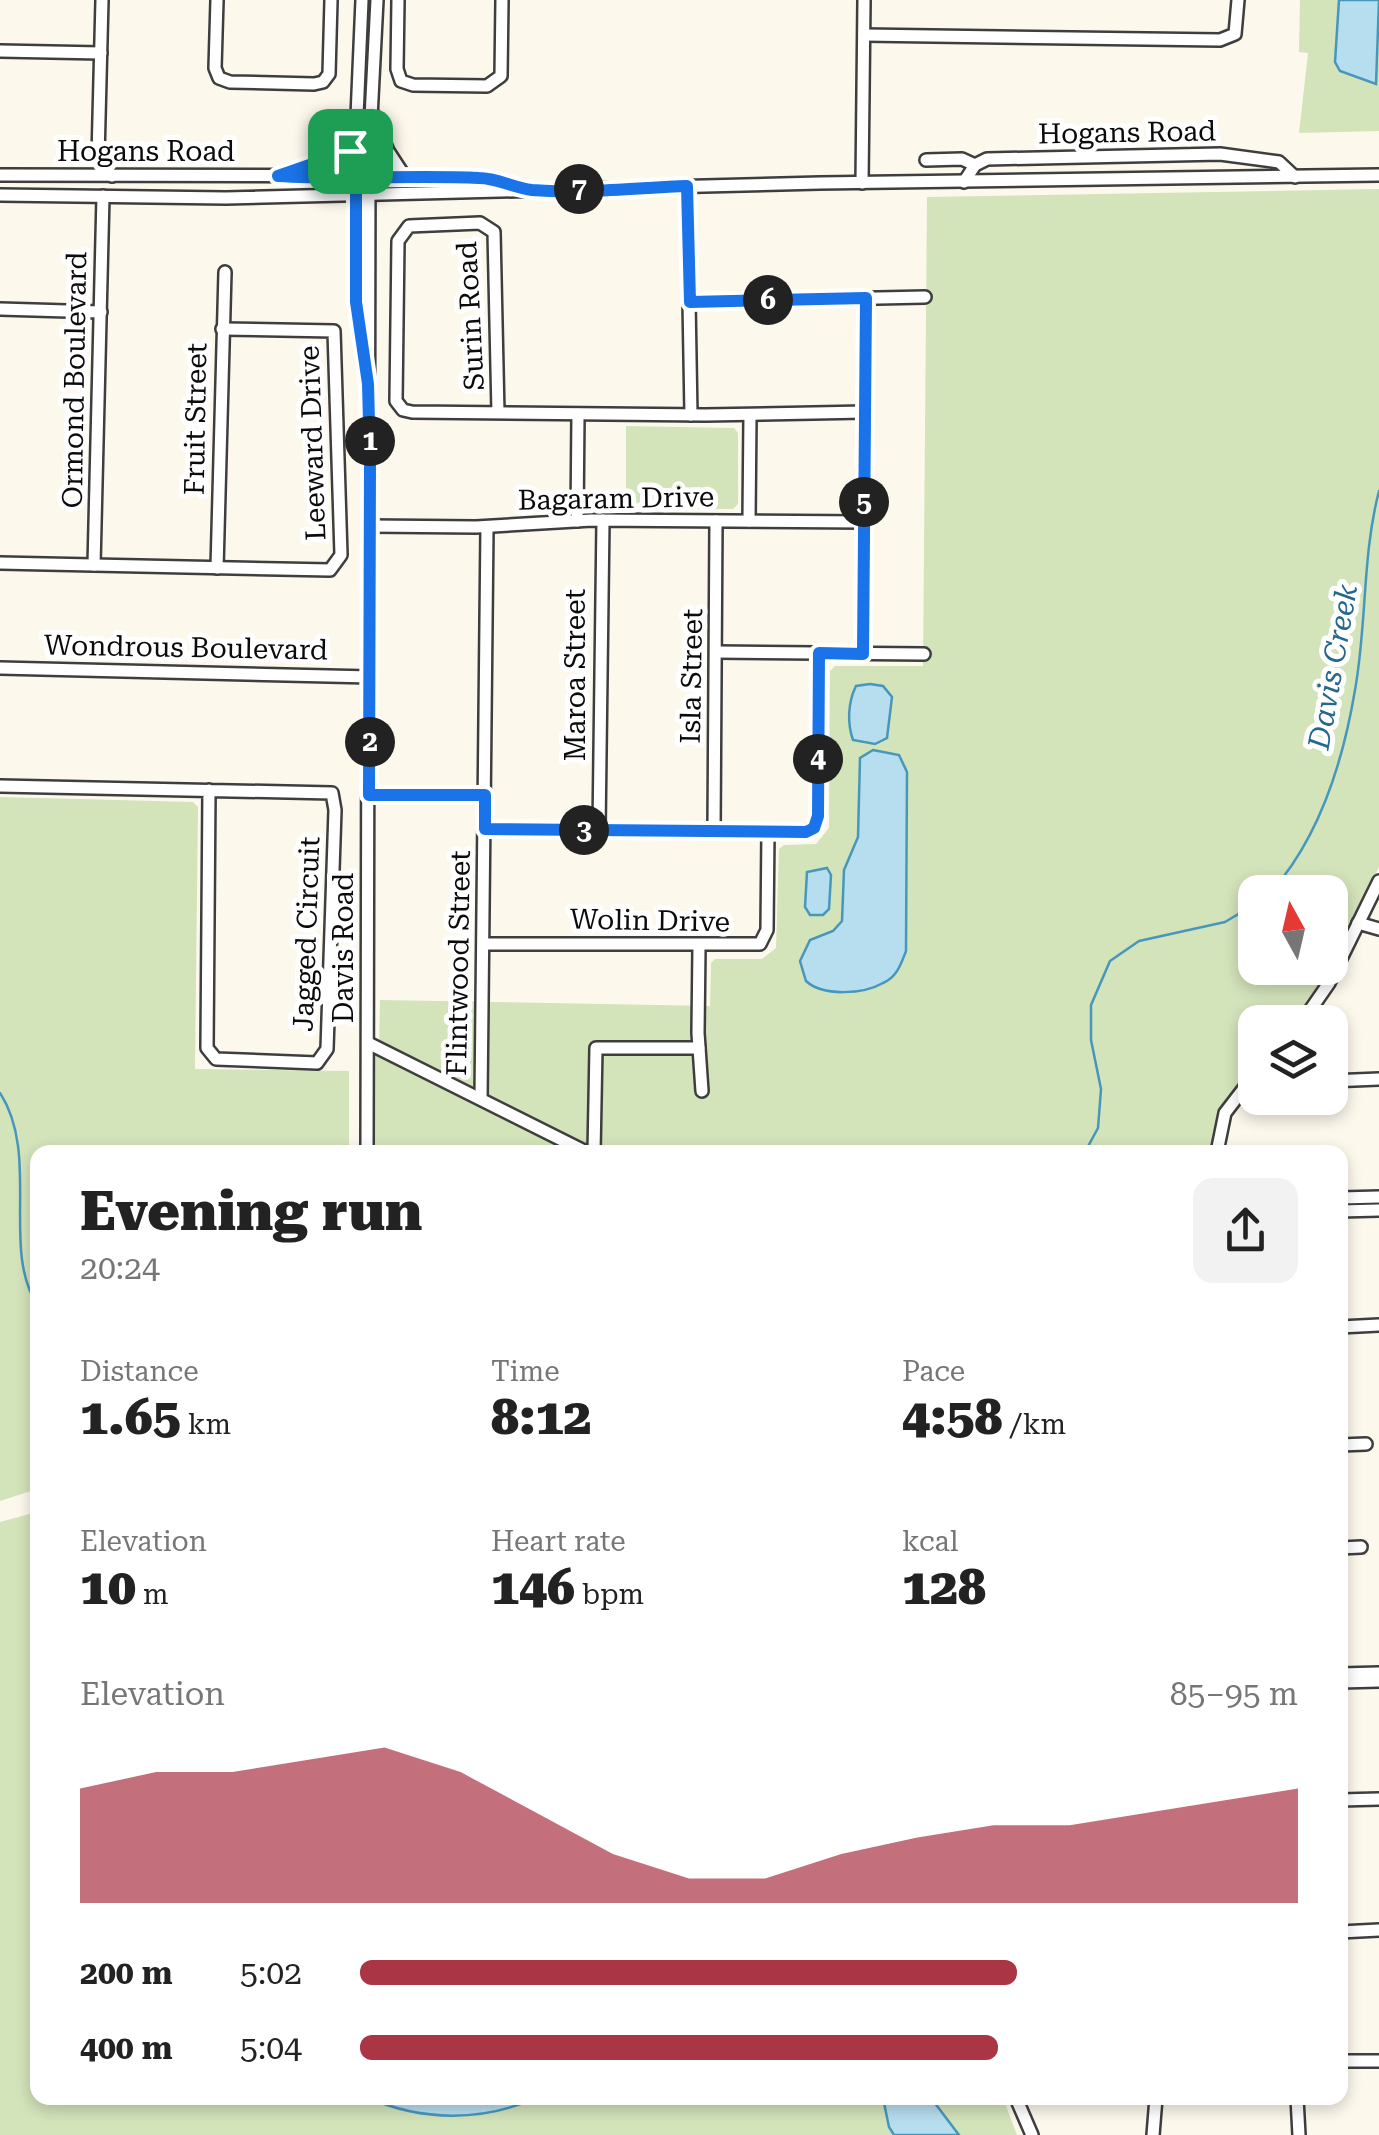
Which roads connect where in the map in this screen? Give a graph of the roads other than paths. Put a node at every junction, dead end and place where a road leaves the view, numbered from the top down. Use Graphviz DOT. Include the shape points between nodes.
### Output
graph roads {
  1 [pos="102,0"];
  2 [pos="217,0"];
  3 [pos="331,0"];
  4 [pos="362,0"];
  5 [pos="377,0"];
  6 [pos="398,0"];
  7 [pos="502,0"];
  8 [pos="864,0"];
  9 [pos="1238,0"];
  10 [pos="864,35"];
  11 [pos="0,51"];
  12 [pos="101,52"];
  13 [pos="372,110"];
  14 [pos="356,148"];
  15 [pos="98,158"];
  16 [pos="926,160"];
  17 [pos="975,164"];
  18 [pos="0,175"];
  19 [pos="1379,175"];
  20 [pos="78,176"];
  21 [pos="113,176"];
  22 [pos="278,176"];
  23 [pos="362,177"];
  24 [pos="405,177"];
  25 [pos="1295,177"];
  26 [pos="964,182"];
  27 [pos="862,183"];
  28 [pos="687,186"];
  29 [pos="530,190"];
  30 [pos="0,195"];
  31 [pos="364,195"];
  32 [pos="103,196"];
  33 [pos="225,272"];
  34 [pos="925,297"];
  35 [pos="866,298"];
  36 [pos="690,302"];
  37 [pos="0,309"];
  38 [pos="100,312"];
  39 [pos="222,329"];
  40 [pos="865,412"];
  41 [pos="498,413"];
  42 [pos="578,414"];
  43 [pos="750,414"];
  44 [pos="692,415"];
  45 [pos="603,520"];
  46 [pos="577,521"];
  47 [pos="716,521"];
  48 [pos="749,521"];
  49 [pos="864,522"];
  50 [pos="369,526"];
  51 [pos="487,526"];
  52 [pos="0,563"];
  53 [pos="94,565"];
  54 [pos="216,568"];
  55 [pos="716,652"];
  56 [pos="819,653"];
  57 [pos="863,654"];
  58 [pos="924,654"];
  59 [pos="0,668"];
  60 [pos="370,677"];
  61 [pos="0,786"];
  62 [pos="209,790"];
  63 [pos="369,795"];
  64 [pos="485,795"];
  65 [pos="485,829"];
  66 [pos="599,830"];
  67 [pos="714,831"];
  68 [pos="768,831"];
  69 [pos="1379,880"];
  70 [pos="1358,923"];
  71 [pos="1379,929"];
  72 [pos="484,944"];
  73 [pos="700,946"];
  74 [pos="1314,1005"];
  75 [pos="368,1043"];
  76 [pos="700,1048"];
  77 [pos="1379,1079"];
  78 [pos="1348,1080"];
  79 [pos="702,1091"];
  80 [pos="1238,1096"];
  81 [pos="481,1100"];
  82 [pos="367,1145"];
  83 [pos="572,1145"];
  84 [pos="594,1145"];
  85 [pos="1218,1145"];
  86 [pos="1379,1197"];
  87 [pos="1348,1198"];
  88 [pos="1379,1210"];
  89 [pos="1348,1211"];
  90 [pos="1379,1326"];
  91 [pos="1348,1327"];
  92 [pos="1366,1444"];
  93 [pos="1348,1445"];
  94 [pos="1361,1547"];
  95 [pos="1348,1548"];
  96 [pos="1379,1673"];
  97 [pos="1348,1674"];
  98 [pos="1348,1682"];
  99 [pos="1379,1682"];
  100 [pos="1379,1799"];
  101 [pos="1348,1800"];
  102 [pos="1379,1930"];
  103 [pos="1348,1932"];
  104 [pos="1379,2060"];
  105 [pos="1348,2062"];
  106 [pos="1019,2105"];
  107 [pos="1155,2105"];
  108 [pos="1297,2105"];
  109 [pos="1032,2135"];
  110 [pos="1153,2135"];
  111 [pos="1298,2135"];
  1 -- 12 [label="street"];
  2 -- 3 [label="street" via="215,68 230,82 323,82 330,74"];
  4 -- 14 [label="street, Davis Road"];
  5 -- 13 [label="street, Davis Road"];
  6 -- 7 [label="street" via="402,80 487,86 502,71"];
  8 -- 10 [label="street"];
  9 -- 10 [label="street" via="1235,34 1220,40"];
  10 -- 27 [label="street"];
  11 -- 12 [label="street"];
  12 -- 15 [label="street"];
  13 -- 23 [label="street, Davis Road"];
  13 -- 24 [label="street"];
  14 -- 22 [label="street"];
  14 -- 23 [label="street, Davis Road"];
  15 -- 20 [label="street"];
  15 -- 21 [label="street"];
  16 -- 17 [label="street, Hogans Road"];
  17 -- 25 [label="street, Hogans Road" via="1220,154 1279,162"];
  17 -- 26 [label="street"];
  18 -- 20 [label="street, Hogans Road"];
  19 -- 25 [label="street, Hogans Road"];
  20 -- 21 [label="street, Hogans Road"];
  21 -- 22 [label="street, Hogans Road"];
  22 -- 23 [label="street, Hogans Road"];
  23 -- 24 [label="street, Hogans Road"];
  23 -- 31 [label="street, Davis Road"];
  24 -- 29 [label="street, Hogans Road" via="486,178"];
  25 -- 26 [label="street, Hogans Road"];
  26 -- 27 [label="street, Hogans Road"];
  27 -- 28 [label="street, Hogans Road"];
  28 -- 29 [label="street, Hogans Road"];
  28 -- 36 [label="street"];
  29 -- 31 [label="street, Hogans Road"];
  30 -- 32 [label="street, Hogans Road"];
  31 -- 32 [label="street, Hogans Road"];
  31 -- 50 [label="street, Davis Road"];
  32 -- 38 [label="street, Ormond Boulevard"];
  33 -- 39 [label="street, Fruit Street"];
  34 -- 35 [label="street"];
  35 -- 36 [label="street"];
  35 -- 40 [label="street"];
  36 -- 44 [label="street"];
  37 -- 38 [label="street"];
  38 -- 53 [label="street, Ormond Boulevard"];
  39 -- 54 [label="street, Fruit Street"];
  39 -- 54 [label="street, Leeward Drive" via="334,331 341,554 330,570"];
  40 -- 43 [label="street, Surin Road"];
  40 -- 49 [label="street"];
  41 -- 41 [label="street, Surin Road" via="494,232 480,223 409,226 398,241 398,404 412,412"];
  41 -- 42 [label="street, Surin Road"];
  42 -- 44 [label="street, Surin Road"];
  42 -- 46 [label="street"];
  43 -- 44 [label="street, Surin Road"];
  43 -- 48 [label="street"];
  45 -- 46 [label="street, Bagaram Drive"];
  45 -- 47 [label="street, Bagaram Drive"];
  45 -- 66 [label="street, Maroa Street"];
  46 -- 51 [label="street, Bagaram Drive"];
  47 -- 48 [label="street, Bagaram Drive"];
  47 -- 55 [label="street, Isla Street"];
  48 -- 49 [label="street, Bagaram Drive"];
  49 -- 57 [label="street"];
  50 -- 51 [label="street, Bagaram Drive"];
  50 -- 60 [label="street, Davis Road"];
  51 -- 64 [label="street, Flintwood Street"];
  52 -- 53 [label="street, Leeward Drive"];
  53 -- 54 [label="street, Leeward Drive"];
  55 -- 56 [label="street"];
  55 -- 67 [label="street, Isla Street"];
  56 -- 57 [label="street"];
  56 -- 68 [label="street" via="818,821 806,832"];
  57 -- 58 [label="street"];
  59 -- 60 [label="street, Wondrous Boulevard"];
  60 -- 63 [label="street, Davis Road"];
  61 -- 62 [label="street, Jagged Circuit"];
  62 -- 62 [label="street, Jagged Circuit" via="332,793 327,1049 317,1063 216,1059 207,1048"];
  63 -- 64 [label="street"];
  63 -- 75 [label="street, Davis Road"];
  64 -- 65 [label="street, Flintwood Street"];
  65 -- 66 [label="street"];
  65 -- 72 [label="street, Flintwood Street"];
  66 -- 67 [label="street"];
  67 -- 68 [label="street"];
  68 -- 73 [label="street, Wolin Drive" via="764,942"];
  69 -- 70 [label="street"];
  70 -- 71 [label="street"];
  70 -- 74 [label="street"];
  72 -- 73 [label="street, Wolin Drive"];
  72 -- 81 [label="street, Flintwood Street"];
  73 -- 76 [label="street"];
  75 -- 81 [label="street"];
  75 -- 82 [label="street, Davis Road"];
  76 -- 79 [label="street"];
  76 -- 84 [label="street" via="596,1048"];
  77 -- 78 [label="street"];
  80 -- 85 [label="street" via="1225,1113"];
  81 -- 83 [label="street"];
  86 -- 87 [label="street"];
  88 -- 89 [label="street"];
  90 -- 91 [label="street"];
  92 -- 93 [label="street"];
  94 -- 95 [label="street"];
  96 -- 97 [label="street"];
  98 -- 99 [label="street"];
  100 -- 101 [label="street"];
  102 -- 103 [label="street"];
  104 -- 105 [label="street"];
  106 -- 109 [label="street"];
  107 -- 110 [label="street"];
  108 -- 111 [label="street"];
}
